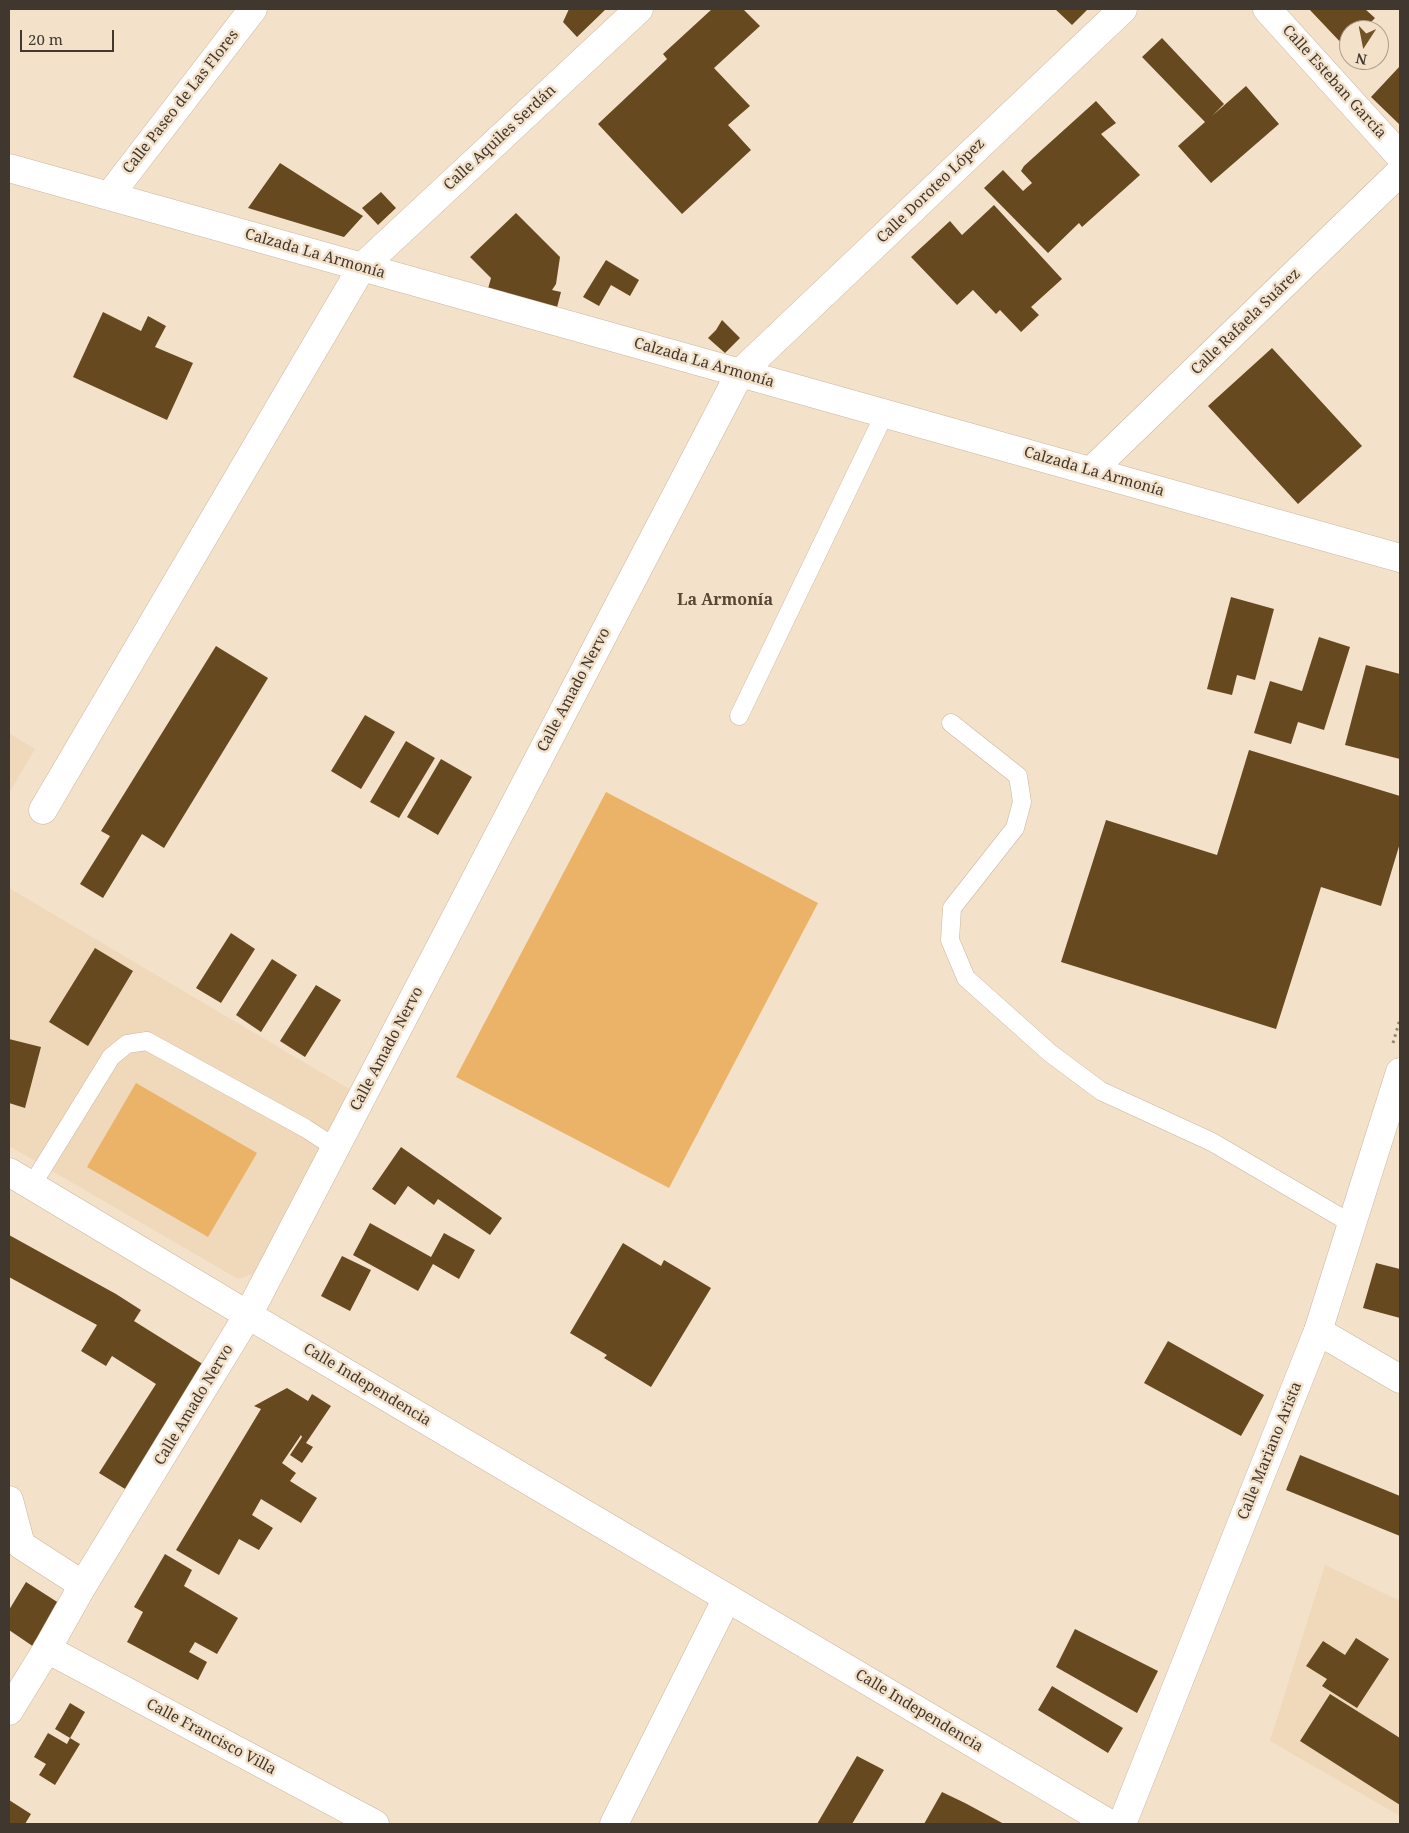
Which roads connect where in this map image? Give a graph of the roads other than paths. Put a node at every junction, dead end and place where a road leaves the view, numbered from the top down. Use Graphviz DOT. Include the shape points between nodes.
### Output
graph roads {
  1 [pos="253,9"];
  2 [pos="639,9"];
  3 [pos="1123,9"];
  4 [pos="1267,9"];
  5 [pos="1400,156"];
  6 [pos="9,168"];
  7 [pos="1400,172"];
  8 [pos="109,196"];
  9 [pos="362,267"];
  10 [pos="740,373"];
  11 [pos="885,413"];
  12 [pos="1091,471"];
  13 [pos="1400,558"];
  14 [pos="739,716"];
  15 [pos="951,723"];
  16 [pos="43,810"];
  17 [pos="1400,1072"];
  18 [pos="336,1148"];
  19 [pos="9,1172"];
  20 [pos="32,1185"];
  21 [pos="1352,1224"];
  22 [pos="248,1315"];
  23 [pos="1318,1331"];
  24 [pos="1400,1379"];
  25 [pos="9,1500"];
  26 [pos="83,1585"];
  27 [pos="727,1598"];
  28 [pos="47,1649"];
  29 [pos="9,1711"];
  30 [pos="375,1824"];
  31 [pos="614,1824"];
  32 [pos="1110,1824"];
  33 [pos="1122,1824"];
  1 -- 8 [label="street, Calle Paseo de Las Flores"];
  2 -- 9 [label="street, Calle Aquiles Serdán"];
  3 -- 10 [label="street, Calle Doroteo López"];
  4 -- 5 [label="street, Calle Esteban García"];
  6 -- 8 [label="street, Calzada La Armonía"];
  7 -- 12 [label="street, Calle Rafaela Suárez"];
  8 -- 9 [label="street, Calzada La Armonía"];
  9 -- 10 [label="street, Calzada La Armonía"];
  9 -- 16 [label="street, Calle Aquiles Serdán"];
  10 -- 11 [label="street, Calzada La Armonía"];
  10 -- 18 [label="street, Calle Amado Nervo"];
  11 -- 12 [label="street, Calzada La Armonía"];
  11 -- 14 [label="lane"];
  12 -- 13 [label="street, Calzada La Armonía"];
  15 -- 21 [label="lane" via="1018,776 1022,802 1015,828 952,908 950,940 966,978 1050,1053 1101,1090 1212,1142"];
  17 -- 21 [label="street, Calle Mariano Arista"];
  18 -- 20 [label="lane" via="147,1041 127,1044 111,1057"];
  18 -- 22 [label="street, Calle Amado Nervo"];
  19 -- 20 [label="street, Calle Independencia"];
  20 -- 22 [label="street, Calle Independencia"];
  21 -- 23 [label="street, Calle Mariano Arista"];
  22 -- 26 [label="street, Calle Amado Nervo"];
  22 -- 27 [label="street, Calle Independencia"];
  23 -- 24 [label="street"];
  23 -- 33 [label="street, Calle Mariano Arista"];
  25 -- 26 [label="street" via="21,1545"];
  26 -- 28 [label="street, Calle Amado Nervo"];
  27 -- 31 [label="street"];
  27 -- 32 [label="street, Calle Independencia"];
  28 -- 29 [label="street, Calle Amado Nervo"];
  28 -- 30 [label="street, Calle Francisco Villa"];
}
